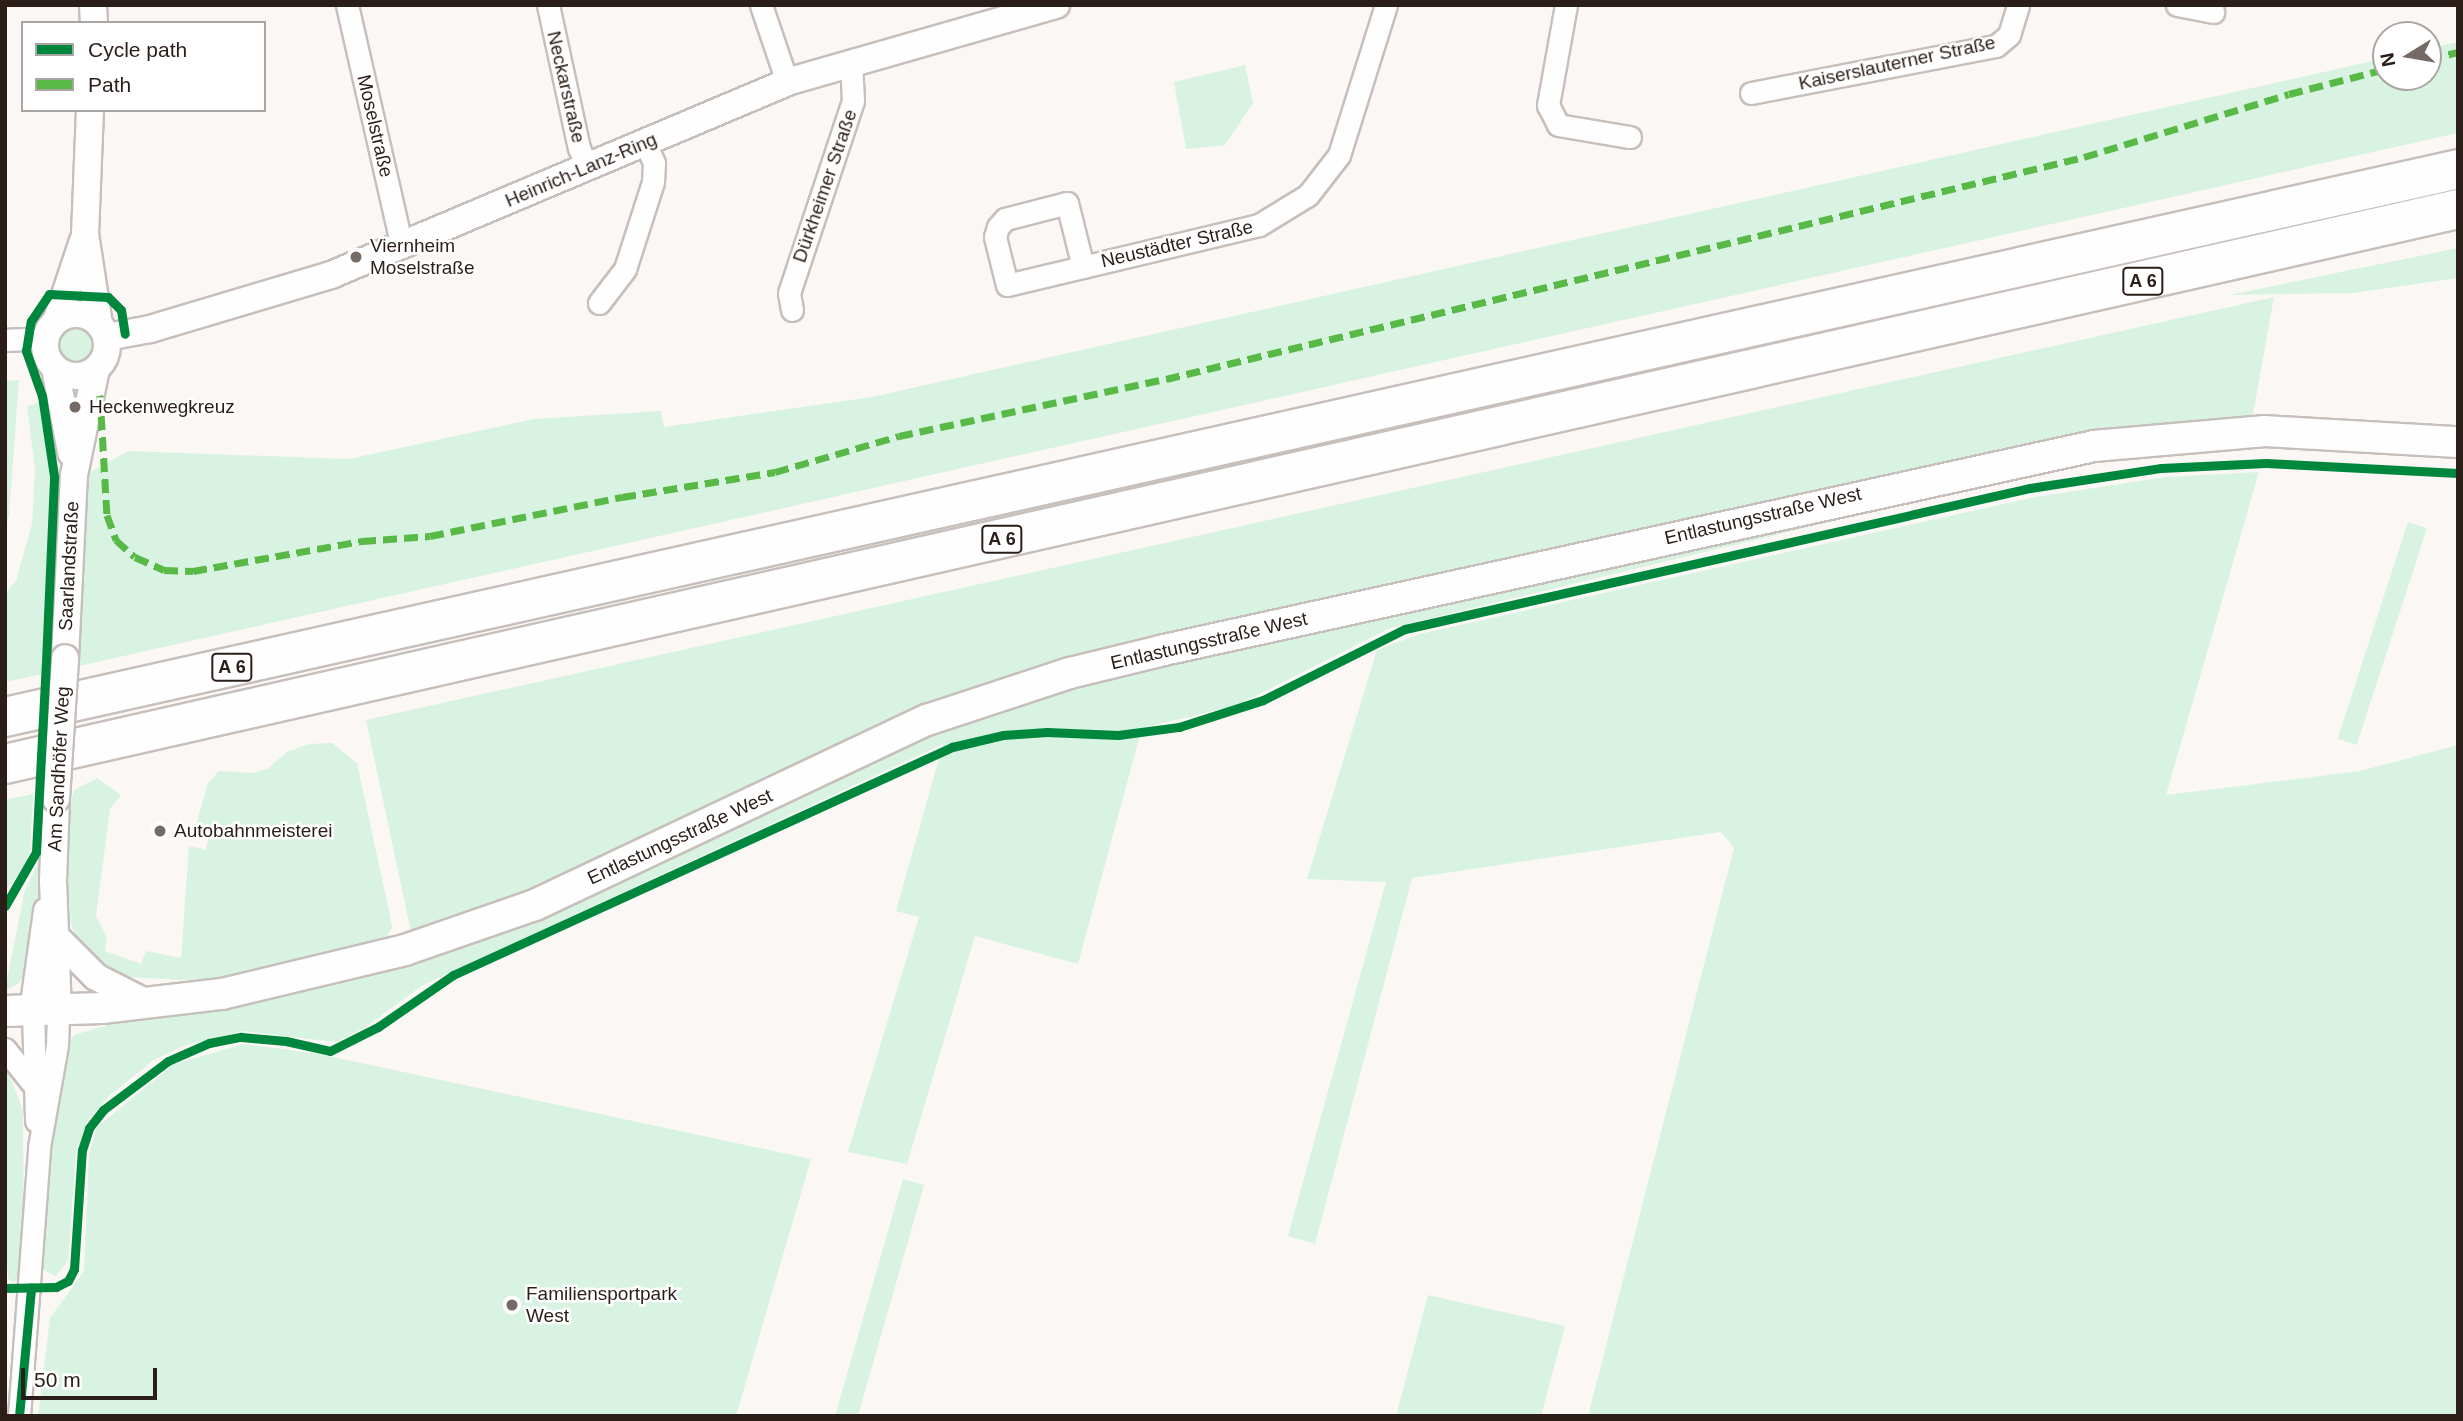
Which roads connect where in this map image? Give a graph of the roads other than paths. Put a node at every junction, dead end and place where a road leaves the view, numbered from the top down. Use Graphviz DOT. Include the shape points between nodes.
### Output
graph roads {
  1 [pos="347,5"];
  2 [pos="548,5"];
  3 [pos="761,5"];
  4 [pos="1056,5"];
  5 [pos="1386,5"];
  6 [pos="1566,5"];
  7 [pos="2018,5"];
  8 [pos="2177,5"];
  9 [pos="2213,12"];
  10 [pos="851,61"];
  11 [pos="787,82"];
  12 [pos="1751,93"];
  13 [pos="90,112"];
  14 [pos="1630,137"];
  15 [pos="645,142"];
  16 [pos="587,167"];
  17 [pos="2458,169"];
  18 [pos="2458,209"];
  19 [pos="2458,230"];
  20 [pos="85,234"];
  21 [pos="402,247"];
  22 [pos="2287,249"];
  23 [pos="1083,267"];
  24 [pos="599,303"];
  25 [pos="792,310"];
  26 [pos="51,329"];
  27 [pos="103,330"];
  28 [pos="5,340"];
  29 [pos="55,368"];
  30 [pos="96,369"];
  31 [pos="2458,442"];
  32 [pos="74,475"];
  33 [pos="65,658"];
  34 [pos="5,717"];
  35 [pos="5,764"];
  36 [pos="53,881"];
  37 [pos="59,940"];
  38 [pos="149,1004"];
  39 [pos="32,1011"];
  40 [pos="5,1049"];
  41 [pos="32,1083"];
  42 [pos="39,1147"];
  43 [pos="19,1416"];
  1 -- 21 [label="street, Moselstraße"];
  2 -- 16 [label="street, Neckarstraße"];
  3 -- 11 [label="street"];
  4 -- 10 [label="street, Heinrich-Lanz-Ring"];
  5 -- 23 [label="street, Neustädter Straße" via="1339,155 1308,195 1259,225"];
  6 -- 14 [label="street" via="1548,104 1558,125"];
  7 -- 12 [label="street, Kaiserslauterner Straße" via="2009,35 1996,46"];
  8 -- 9 [label="street"];
  10 -- 11 [label="street, Heinrich-Lanz-Ring"];
  10 -- 25 [label="street, Dürkheimer Straße" via="853,101 789,293"];
  11 -- 15 [label="street, Heinrich-Lanz-Ring"];
  13 -- 20 [label="street"];
  15 -- 16 [label="street, Heinrich-Lanz-Ring"];
  15 -- 24 [label="street" via="654,163 653,182 625,269"];
  16 -- 21 [label="street, Heinrich-Lanz-Ring"];
  17 -- 34 [label="highway, A 6"];
  18 -- 22 [label="highway, A 6"];
  19 -- 22 [label="highway" via="2374,245"];
  20 -- 26 [label="street"];
  20 -- 27 [label="street"];
  21 -- 27 [label="street, Heinrich-Lanz-Ring" via="323,278 150,329"];
  22 -- 35 [label="highway, A 6"];
  23 -- 23 [label="street, Neustädter Straße" via="1007,285 995,237 998,227 1005,219 1067,203"];
  26 -- 27 [label="street" via="79,313"];
  26 -- 28 [label="street"];
  26 -- 29 [label="street" via="46,353"];
  27 -- 30 [label="street" via="106,354"];
  29 -- 30 [label="street" via="76,376"];
  29 -- 32 [label="street, Saarlandstraße"];
  30 -- 32 [label="street, Saarlandstraße"];
  31 -- 38 [label="main road, Entlastungsstraße West" via="2265,431 2094,446 1151,653 1070,673 927,720 535,905 405,950 283,982"];
  32 -- 33 [label="street, Saarlandstraße"];
  33 -- 36 [label="street, Am Sandhöfer Weg, bridge"];
  36 -- 37 [label="street, Am Sandhöfer Weg"];
  36 -- 39 [label="street, Am Sandhöfer Weg"];
  37 -- 38 [label="street" via="96,977"];
  37 -- 39 [label="street, Am Sandhöfer Weg"];
  38 -- 39 [label="main road, Entlastungsstraße West"];
  39 -- 41 [label="street, Am Sandhöfer Weg"];
  39 -- 42 [label="street, Am Sandhöfer Weg" via="57,1045"];
  40 -- 41 [label="street"];
  41 -- 42 [label="street, Am Sandhöfer Weg"];
  42 -- 43 [label="street, Am Sandhöfer Weg"];
}
